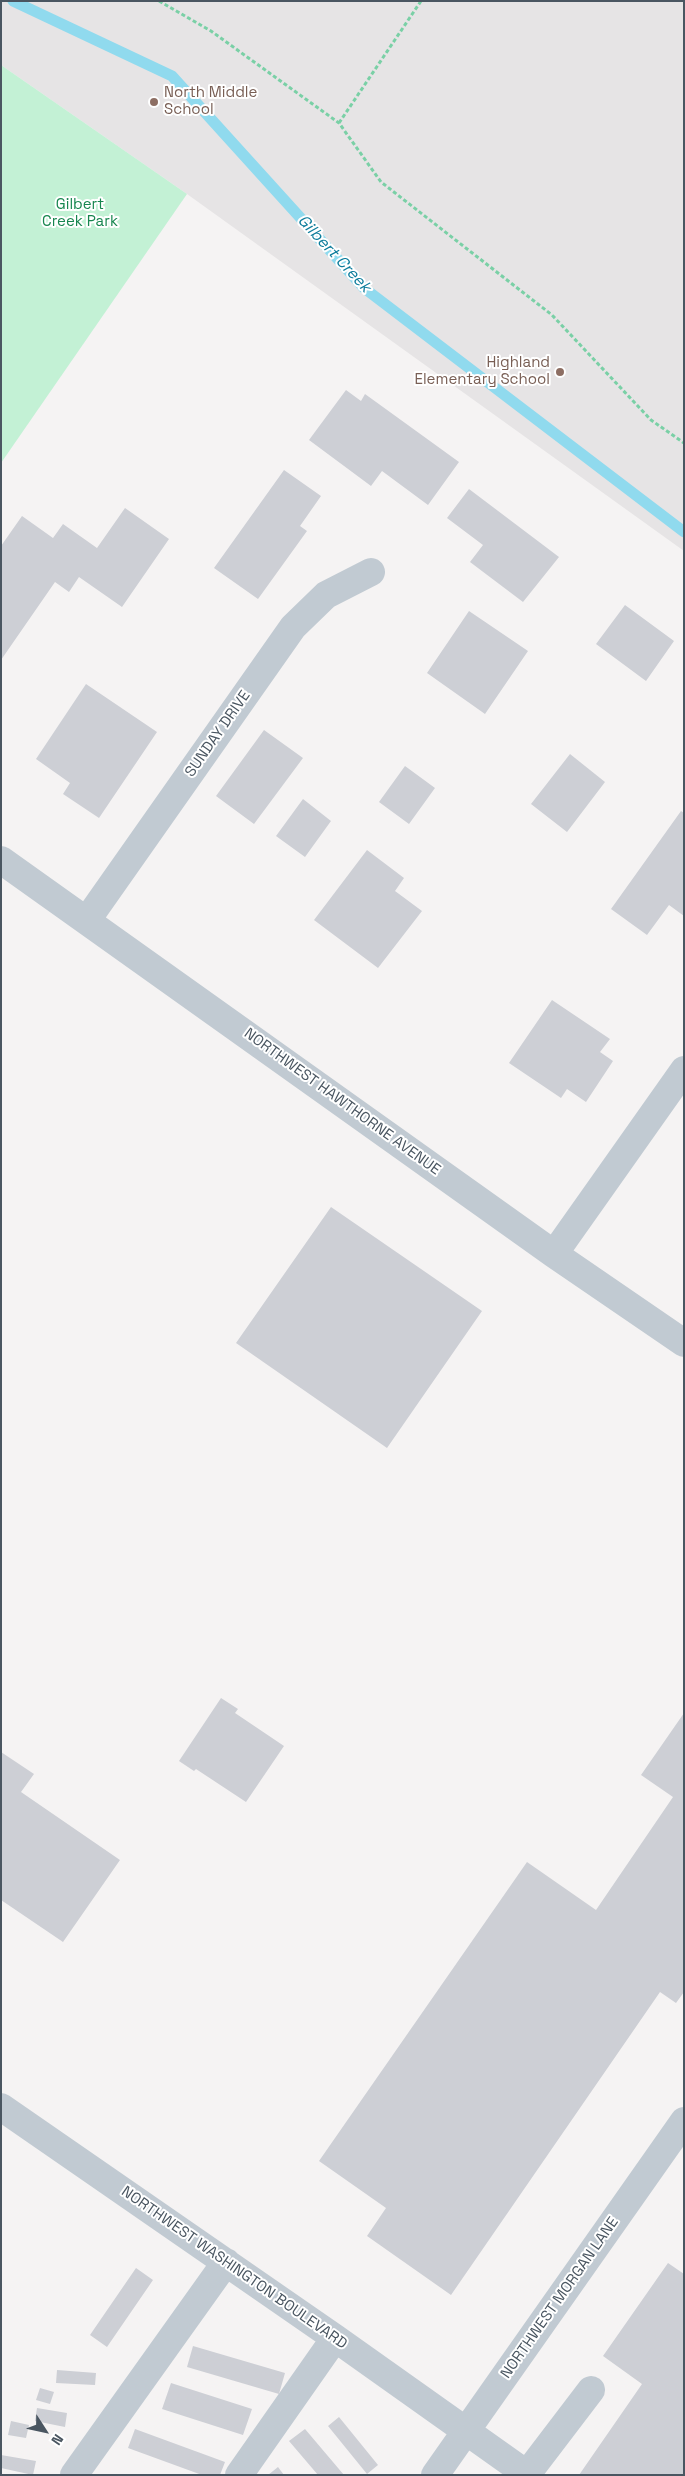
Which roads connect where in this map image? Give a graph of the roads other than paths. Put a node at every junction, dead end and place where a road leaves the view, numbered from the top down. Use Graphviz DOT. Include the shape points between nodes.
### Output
graph roads {
  1 [pos="371,572"];
  2 [pos="1,860"];
  3 [pos="87,920"];
  4 [pos="684,1070"];
  5 [pos="554,1254"];
  6 [pos="684,1343"];
  7 [pos="1,2107"];
  8 [pos="684,2121"];
  9 [pos="226,2262"];
  10 [pos="335,2338"];
  11 [pos="591,2390"];
  12 [pos="466,2430"];
  13 [pos="528,2474"];
  14 [pos="74,2475"];
  15 [pos="239,2475"];
  16 [pos="436,2475"];
  1 -- 3 [label="street, SUNDAY DRIVE" via="326,595 293,627"];
  2 -- 3 [label="street, NORTHWEST HAWTHORNE AVENUE"];
  3 -- 5 [label="street, NORTHWEST HAWTHORNE AVENUE"];
  4 -- 5 [label="street"];
  5 -- 6 [label="street, NORTHWEST HAWTHORNE AVENUE"];
  7 -- 9 [label="street, NORTHWEST WASHINGTON BOULEVARD"];
  8 -- 12 [label="street, NORTHWEST MORGAN LANE"];
  9 -- 10 [label="street, NORTHWEST WASHINGTON BOULEVARD"];
  9 -- 14 [label="street"];
  10 -- 12 [label="street, NORTHWEST WASHINGTON BOULEVARD"];
  10 -- 15 [label="street"];
  11 -- 13 [label="street"];
  12 -- 13 [label="street, NORTHWEST WASHINGTON BOULEVARD"];
  12 -- 16 [label="street, NORTHWEST MORGAN LANE"];
}
